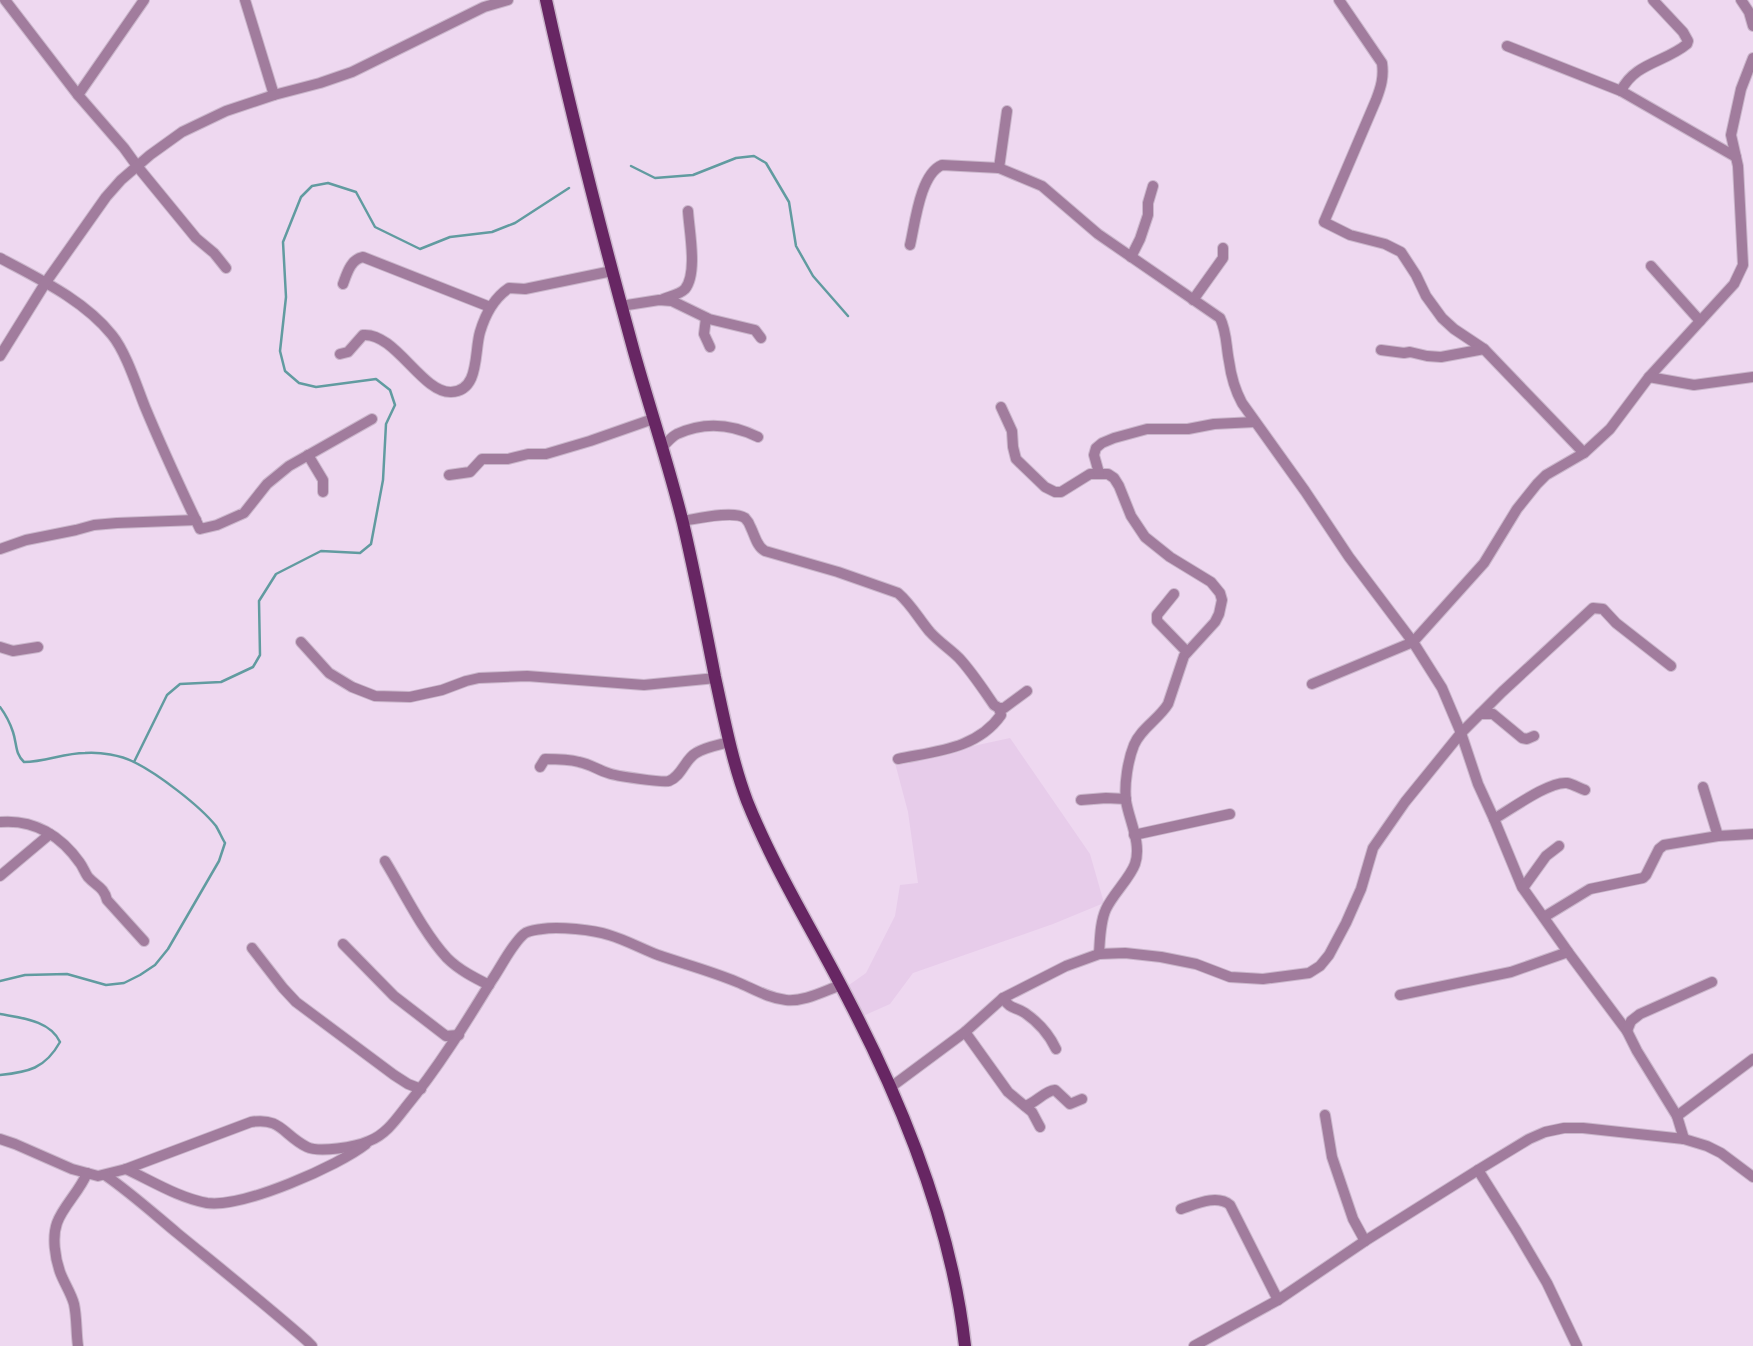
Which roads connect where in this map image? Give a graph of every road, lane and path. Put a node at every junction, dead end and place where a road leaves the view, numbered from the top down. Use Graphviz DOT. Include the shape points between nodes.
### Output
graph roads {
  1 [pos="5,0"];
  2 [pos="144,0"];
  3 [pos="245,0"];
  4 [pos="508,0"];
  5 [pos="546,0"];
  6 [pos="1339,0"];
  7 [pos="1654,0"];
  8 [pos="1741,0"];
  9 [pos="1753,26"];
  10 [pos="1507,46"];
  11 [pos="1753,58"];
  12 [pos="1621,91"];
  13 [pos="78,95"];
  14 [pos="274,95"];
  15 [pos="1007,111"];
  16 [pos="1736,156"];
  17 [pos="137,166"];
  18 [pos="999,168"];
  19 [pos="1153,186"];
  20 [pos="688,211"];
  21 [pos="910,245"];
  22 [pos="1224,248"];
  23 [pos="1131,257"];
  24 [pos="0,258"];
  25 [pos="1651,266"];
  26 [pos="226,268"];
  27 [pos="612,272"];
  28 [pos="46,282"];
  29 [pos="343,284"];
  30 [pos="659,300"];
  31 [pos="1193,300"];
  32 [pos="621,306"];
  33 [pos="490,307"];
  34 [pos="706,318"];
  35 [pos="1700,321"];
  36 [pos="761,338"];
  37 [pos="710,347"];
  38 [pos="1484,349"];
  39 [pos="1381,350"];
  40 [pos="340,354"];
  41 [pos="0,356"];
  42 [pos="1649,377"];
  43 [pos="1753,377"];
  44 [pos="1001,407"];
  45 [pos="372,419"];
  46 [pos="652,419"];
  47 [pos="1256,422"];
  48 [pos="758,437"];
  49 [pos="662,447"];
  50 [pos="1584,453"];
  51 [pos="308,455"];
  52 [pos="1099,473"];
  53 [pos="449,476"];
  54 [pos="323,492"];
  55 [pos="196,520"];
  56 [pos="682,522"];
  57 [pos="0,549"];
  58 [pos="1174,594"];
  59 [pos="301,642"];
  60 [pos="1413,642"];
  61 [pos="0,646"];
  62 [pos="38,648"];
  63 [pos="1187,652"];
  64 [pos="1670,666"];
  65 [pos="716,678"];
  66 [pos="1312,684"];
  67 [pos="1027,691"];
  68 [pos="999,708"];
  69 [pos="1480,714"];
  70 [pos="1461,733"];
  71 [pos="1534,736"];
  72 [pos="729,742"];
  73 [pos="898,759"];
  74 [pos="540,767"];
  75 [pos="1704,787"];
  76 [pos="1585,790"];
  77 [pos="1126,799"];
  78 [pos="1081,800"];
  79 [pos="1230,814"];
  80 [pos="1494,819"];
  81 [pos="0,822"];
  82 [pos="50,834"];
  83 [pos="1753,834"];
  84 [pos="1134,835"];
  85 [pos="1718,836"];
  86 [pos="1559,846"];
  87 [pos="385,861"];
  88 [pos="0,876"];
  89 [pos="1523,888"];
  90 [pos="1544,917"];
  91 [pos="144,941"];
  92 [pos="343,944"];
  93 [pos="252,948"];
  94 [pos="1568,952"];
  95 [pos="1099,954"];
  96 [pos="1712,982"];
  97 [pos="489,985"];
  98 [pos="840,985"];
  99 [pos="1400,995"];
  100 [pos="1003,998"];
  101 [pos="1627,1031"];
  102 [pos="965,1032"];
  103 [pos="458,1035"];
  104 [pos="1056,1048"];
  105 [pos="1753,1059"];
  106 [pos="891,1087"];
  107 [pos="421,1089"];
  108 [pos="1082,1099"];
  109 [pos="1025,1106"];
  110 [pos="1326,1115"];
  111 [pos="1677,1116"];
  112 [pos="1040,1127"];
  113 [pos="0,1139"];
  114 [pos="1684,1139"];
  115 [pos="369,1142"];
  116 [pos="126,1169"];
  117 [pos="1478,1170"];
  118 [pos="87,1173"];
  119 [pos="105,1175"];
  120 [pos="1753,1177"];
  121 [pos="1181,1209"];
  122 [pos="1365,1241"];
  123 [pos="1278,1300"];
  124 [pos="78,1346"];
  125 [pos="312,1346"];
  126 [pos="965,1346"];
  127 [pos="1194,1346"];
  128 [pos="1577,1346"];
  1 -- 13 [label="street"];
  2 -- 13 [label="street"];
  3 -- 14 [label="street"];
  4 -- 14 [label="street" via="484,7 352,72"];
  5 -- 27 [label="main road"];
  6 -- 38 [label="street" via="1382,63 1383,73 1376,100 1324,222 1350,235 1385,244 1401,252 1442,318"];
  7 -- 12 [label="street" via="1683,32 1687,44 1636,72"];
  8 -- 9 [label="street"];
  10 -- 12 [label="street"];
  11 -- 16 [label="street" via="1741,89 1731,136"];
  12 -- 16 [label="street"];
  13 -- 17 [label="street"];
  14 -- 17 [label="street" via="182,132"];
  15 -- 18 [label="street"];
  16 -- 35 [label="street" via="1743,265 1734,284"];
  17 -- 26 [label="street" via="196,238"];
  17 -- 28 [label="street" via="106,197"];
  18 -- 21 [label="street" via="942,165 931,172 923,190"];
  18 -- 23 [label="street" via="1042,186 1098,234"];
  19 -- 23 [label="street" via="1148,215"];
  20 -- 30 [label="street" via="692,263 688,284 678,294"];
  22 -- 31 [label="street" via="1223,258"];
  23 -- 31 [label="street"];
  24 -- 28 [label="street"];
  25 -- 35 [label="street"];
  27 -- 32 [label="main road"];
  27 -- 33 [label="street" via="525,289 509,288"];
  28 -- 41 [label="street"];
  28 -- 55 [label="street" via="86,310 114,336"];
  29 -- 33 [label="street" via="353,262 363,257"];
  30 -- 32 [label="street"];
  30 -- 34 [label="street" via="672,301"];
  31 -- 47 [label="street" via="1220,318 1225,328 1236,393"];
  32 -- 46 [label="main road"];
  33 -- 40 [label="street" via="480,333 473,375 459,391 450,392 436,387 382,340 370,335 363,336 348,352"];
  34 -- 36 [label="street" via="749,328 758,332"];
  34 -- 37 [label="street" via="704,334"];
  35 -- 42 [label="street"];
  38 -- 39 [label="street" via="1441,357"];
  38 -- 50 [label="street"];
  42 -- 43 [label="street" via="1694,384"];
  42 -- 50 [label="street" via="1616,422"];
  44 -- 52 [label="street" via="1012,431 1016,459 1045,487 1061,492 1082,477"];
  45 -- 51 [label="street"];
  46 -- 49 [label="main road"];
  46 -- 53 [label="street" via="546,454 482,459 470,472"];
  47 -- 52 [label="street" via="1214,424 1188,430 1147,429 1114,438 1096,448 1094,455"];
  47 -- 60 [label="street" via="1348,557"];
  48 -- 49 [label="street" via="731,426 711,426 678,434"];
  49 -- 56 [label="main road"];
  50 -- 60 [label="street" via="1546,475 1537,484 1488,558"];
  51 -- 54 [label="street" via="323,480"];
  51 -- 55 [label="street" via="274,477 244,513 200,529"];
  52 -- 63 [label="street" via="1114,478 1131,516 1152,543 1211,582 1220,592 1220,614"];
  55 -- 57 [label="street" via="94,525"];
  56 -- 65 [label="main road"];
  56 -- 68 [label="street" via="720,515 741,516 749,523 760,549 898,593 930,632 958,656"];
  58 -- 63 [label="street" via="1156,618"];
  59 -- 65 [label="street" via="329,673 375,696 410,698 466,681 527,676 644,685"];
  60 -- 66 [label="street"];
  60 -- 70 [label="street" via="1442,688"];
  61 -- 62 [label="street" via="13,651"];
  63 -- 77 [label="street" via="1164,711 1135,743"];
  64 -- 69 [label="street" via="1596,607"];
  65 -- 72 [label="main road"];
  67 -- 68 [label="street" via="1004,708"];
  68 -- 73 [label="street" via="1001,715 995,723 964,745"];
  69 -- 70 [label="street"];
  69 -- 71 [label="street" via="1493,714 1522,738"];
  70 -- 80 [label="street"];
  70 -- 95 [label="street" via="1377,840 1361,890 1346,923 1329,955 1309,973 1263,979 1230,977 1196,964 1161,957"];
  72 -- 74 [label="street" via="695,753 679,774 669,781 608,774 580,762 556,759 545,759"];
  72 -- 98 [label="main road" via="746,798 766,844"];
  75 -- 85 [label="street"];
  76 -- 80 [label="street" via="1569,784 1556,785"];
  77 -- 78 [label="street"];
  77 -- 84 [label="street"];
  79 -- 84 [label="street"];
  80 -- 89 [label="street"];
  81 -- 82 [label="street" via="37,826"];
  82 -- 88 [label="street"];
  82 -- 91 [label="street" via="79,862 106,893 107,900"];
  83 -- 85 [label="street"];
  84 -- 95 [label="street" via="1135,864 1106,909"];
  85 -- 90 [label="street" via="1664,845 1643,878 1590,889"];
  86 -- 89 [label="street" via="1546,856"];
  87 -- 97 [label="street" via="432,939 448,959"];
  89 -- 90 [label="street"];
  90 -- 94 [label="street"];
  92 -- 103 [label="street" via="412,1011 446,1036"];
  93 -- 107 [label="street" via="296,1002 394,1075"];
  94 -- 99 [label="street" via="1511,972"];
  94 -- 101 [label="street"];
  95 -- 100 [label="street" via="1066,966"];
  96 -- 101 [label="street" via="1640,1014 1631,1021"];
  97 -- 98 [label="street" via="526,932 558,927 608,934 769,997 788,1000"];
  97 -- 103 [label="street"];
  98 -- 106 [label="main road"];
  100 -- 102 [label="street"];
  100 -- 104 [label="street" via="1008,1006 1023,1012 1043,1029"];
  101 -- 111 [label="street"];
  102 -- 106 [label="street"];
  102 -- 109 [label="street" via="1008,1092"];
  103 -- 107 [label="street"];
  105 -- 111 [label="street"];
  106 -- 126 [label="main road" via="929,1187 952,1271"];
  107 -- 115 [label="street" via="389,1128"];
  108 -- 109 [label="street" via="1070,1104 1056,1090"];
  109 -- 112 [label="street"];
  110 -- 122 [label="street" via="1332,1157 1353,1219"];
  111 -- 114 [label="street"];
  113 -- 118 [label="street" via="72,1170"];
  114 -- 117 [label="street" via="1564,1128 1529,1139"];
  114 -- 120 [label="street" via="1721,1153"];
  115 -- 116 [label="street" via="316,1150 306,1147 273,1123 262,1120"];
  115 -- 116 [label="street" via="334,1164 266,1193 221,1204 178,1194"];
  116 -- 119 [label="street"];
  117 -- 122 [label="street"];
  117 -- 128 [label="street" via="1547,1284"];
  118 -- 119 [label="street"];
  118 -- 124 [label="street" via="60,1216 55,1236 56,1257 73,1302"];
  119 -- 125 [label="street" via="134,1195"];
  121 -- 123 [label="street" via="1210,1200 1230,1205"];
  122 -- 123 [label="street"];
  123 -- 127 [label="street"];
}
